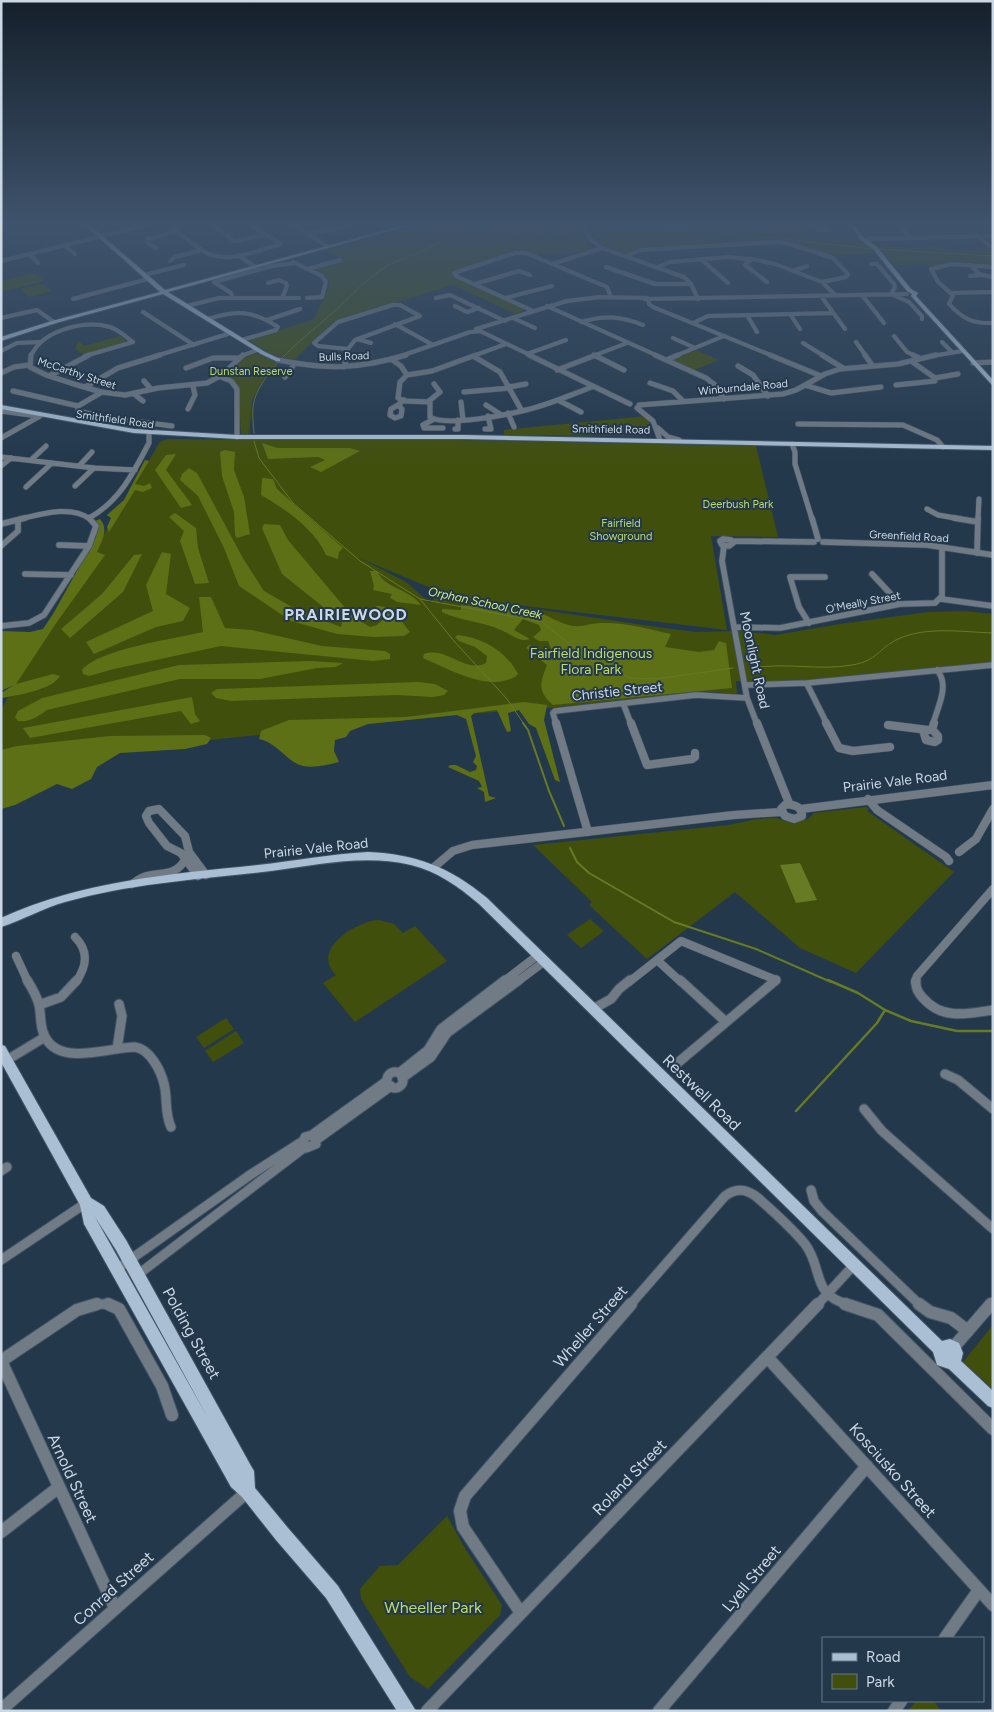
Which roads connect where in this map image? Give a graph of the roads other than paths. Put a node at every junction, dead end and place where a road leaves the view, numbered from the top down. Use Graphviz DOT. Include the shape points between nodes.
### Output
graph roads {
  1 [pos="113,306"];
  2 [pos="187,306"];
  3 [pos="390,306"];
  4 [pos="400,306"];
  5 [pos="455,306"];
  6 [pos="474,306"];
  7 [pos="522,306"];
  8 [pos="547,306"];
  9 [pos="652,306"];
  10 [pos="828,306"];
  11 [pos="870,306"];
  12 [pos="913,306"];
  13 [pos="921,306"];
  14 [pos="951,306"];
  15 [pos="479,308"];
  16 [pos="300,309"];
  17 [pos="533,311"];
  18 [pos="143,312"];
  19 [pos="833,313"];
  20 [pos="790,314"];
  21 [pos="747,315"];
  22 [pos="1,318"];
  23 [pos="514,318"];
  24 [pos="208,319"];
  25 [pos="922,319"];
  26 [pos="267,320"];
  27 [pos="505,321"];
  28 [pos="54,322"];
  29 [pos="581,322"];
  30 [pos="693,323"];
  31 [pos="993,323"];
  32 [pos="395,324"];
  33 [pos="884,324"];
  34 [pos="643,325"];
  35 [pos="535,328"];
  36 [pos="800,329"];
  37 [pos="845,329"];
  38 [pos="478,330"];
  39 [pos="757,332"];
  40 [pos="231,333"];
  41 [pos="724,336"];
  42 [pos="894,336"];
  43 [pos="357,338"];
  44 [pos="673,338"];
  45 [pos="1,339"];
  46 [pos="242,340"];
  47 [pos="566,340"];
  48 [pos="38,342"];
  49 [pos="627,342"];
  50 [pos="856,342"];
  51 [pos="942,342"];
  52 [pos="372,343"];
  53 [pos="803,343"];
  54 [pos="194,344"];
  55 [pos="506,344"];
  56 [pos="434,345"];
  57 [pos="695,348"];
  58 [pos="348,349"];
  59 [pos="257,350"];
  60 [pos="1,351"];
  61 [pos="952,351"];
  62 [pos="962,351"];
  63 [pos="526,354"];
  64 [pos="473,356"];
  65 [pos="594,356"];
  66 [pos="238,358"];
  67 [pos="919,358"];
  68 [pos="391,359"];
  69 [pos="281,360"];
  70 [pos="666,360"];
  71 [pos="911,361"];
  72 [pos="993,362"];
  73 [pos="973,363"];
  74 [pos="29,364"];
  75 [pos="294,364"];
  76 [pos="872,365"];
  77 [pos="738,366"];
  78 [pos="344,367"];
  79 [pos="186,368"];
  80 [pos="843,368"];
  81 [pos="557,370"];
  82 [pos="624,370"];
  83 [pos="1,373"];
  84 [pos="958,374"];
  85 [pos="406,375"];
  86 [pos="49,376"];
  87 [pos="820,376"];
  88 [pos="221,377"];
  89 [pos="285,377"];
  90 [pos="935,378"];
  91 [pos="144,381"];
  92 [pos="650,383"];
  93 [pos="434,384"];
  94 [pos="526,384"];
  95 [pos="993,384"];
  96 [pos="806,385"];
  97 [pos="896,385"];
  98 [pos="193,386"];
  99 [pos="85,387"];
  100 [pos="592,387"];
  101 [pos="881,387"];
  102 [pos="509,388"];
  103 [pos="152,389"];
  104 [pos="13,391"];
  105 [pos="102,392"];
  106 [pos="464,392"];
  107 [pos="134,394"];
  108 [pos="768,396"];
  109 [pos="724,399"];
  110 [pos="404,400"];
  111 [pos="558,400"];
  112 [pos="143,401"];
  113 [pos="429,401"];
  114 [pos="683,401"];
  115 [pos="461,402"];
  116 [pos="398,405"];
  117 [pos="486,405"];
  118 [pos="78,406"];
  119 [pos="638,406"];
  120 [pos="1,408"];
  121 [pos="12,408"];
  122 [pos="188,409"];
  123 [pos="523,411"];
  124 [pos="581,412"];
  125 [pos="508,413"];
  126 [pos="500,414"];
  127 [pos="40,416"];
  128 [pos="488,416"];
  129 [pos="395,418"];
  130 [pos="529,418"];
  131 [pos="434,419"];
  132 [pos="72,420"];
  133 [pos="461,420"];
  134 [pos="798,424"];
  135 [pos="105,426"];
  136 [pos="172,426"];
  137 [pos="393,426"];
  138 [pos="657,426"];
  139 [pos="514,427"];
  140 [pos="443,428"];
  141 [pos="455,429"];
  142 [pos="485,429"];
  143 [pos="186,434"];
  144 [pos="149,435"];
  145 [pos="228,436"];
  146 [pos="237,437"];
  147 [pos="1,438"];
  148 [pos="657,440"];
  149 [pos="679,440"];
  150 [pos="792,444"];
  151 [pos="46,446"];
  152 [pos="943,447"];
  153 [pos="993,448"];
  154 [pos="92,452"];
  155 [pos="1,456"];
  156 [pos="11,458"];
  157 [pos="31,460"];
  158 [pos="52,463"];
  159 [pos="1,466"];
  160 [pos="80,466"];
  161 [pos="94,468"];
  162 [pos="135,470"];
  163 [pos="26,486"];
  164 [pos="75,486"];
  165 [pos="979,498"];
  166 [pos="927,509"];
  167 [pos="89,518"];
  168 [pos="18,520"];
  169 [pos="978,522"];
  170 [pos="1,524"];
  171 [pos="818,541"];
  172 [pos="59,545"];
  173 [pos="724,545"];
  174 [pos="1,546"];
  175 [pos="89,546"];
  176 [pos="942,547"];
  177 [pos="977,553"];
  178 [pos="993,555"];
  179 [pos="25,574"];
  180 [pos="872,574"];
  181 [pos="71,575"];
  182 [pos="825,577"];
  183 [pos="941,599"];
  184 [pos="900,604"];
  185 [pos="993,606"];
  186 [pos="809,622"];
  187 [pos="1,626"];
  188 [pos="734,627"];
  189 [pos="993,665"];
  190 [pos="937,670"];
  191 [pos="807,684"];
  192 [pos="745,685"];
  193 [pos="747,698"];
  194 [pos="623,703"];
  195 [pos="888,725"];
  196 [pos="932,729"];
  197 [pos="923,730"];
  198 [pos="890,747"];
  199 [pos="695,753"];
  200 [pos="993,785"];
  201 [pos="868,799"];
  202 [pos="789,804"];
  203 [pos="801,809"];
  204 [pos="993,809"];
  205 [pos="781,812"];
  206 [pos="588,832"];
  207 [pos="959,852"];
  208 [pos="186,858"];
  209 [pos="949,862"];
  210 [pos="433,868"];
  211 [pos="202,875"];
  212 [pos="130,885"];
  213 [pos="993,889"];
  214 [pos="4,921"];
  215 [pos="75,937"];
  216 [pos="16,956"];
  217 [pos="541,958"];
  218 [pos="657,960"];
  219 [pos="119,1004"];
  220 [pos="39,1005"];
  221 [pos="592,1009"];
  222 [pos="993,1010"];
  223 [pos="726,1022"];
  224 [pos="44,1037"];
  225 [pos="117,1049"];
  226 [pos="4,1055"];
  227 [pos="674,1066"];
  228 [pos="945,1074"];
  229 [pos="993,1108"];
  230 [pos="864,1109"];
  231 [pos="171,1127"];
  232 [pos="810,1190"];
  233 [pos="226,1199"];
  234 [pos="86,1203"];
  235 [pos="993,1229"];
  236 [pos="1,1260"];
  237 [pos="130,1260"];
  238 [pos="854,1265"];
  239 [pos="117,1269"];
  240 [pos="138,1274"];
  241 [pos="126,1284"];
  242 [pos="827,1294"];
  243 [pos="993,1302"];
  244 [pos="968,1331"];
  245 [pos="948,1353"];
  246 [pos="768,1358"];
  247 [pos="1,1361"];
  248 [pos="993,1401"];
  249 [pos="172,1415"];
  250 [pos="993,1429"];
  251 [pos="867,1466"];
  252 [pos="59,1487"];
  253 [pos="248,1491"];
  254 [pos="1,1532"];
  255 [pos="979,1590"];
  256 [pos="993,1605"];
  257 [pos="115,1608"];
  258 [pos="520,1613"];
  259 [pos="946,1637"];
  260 [pos="1,1710"];
  261 [pos="407,1711"];
  262 [pos="427,1711"];
  263 [pos="659,1711"];
  1 -- 28 [label="main road"];
  2 -- 24 [label="main road"];
  3 -- 58 [label="street" via="338,322 314,343"];
  4 -- 32 [label="street" via="420,316"];
  5 -- 15 [label="street" via="467,312"];
  6 -- 15 [label="street"];
  7 -- 17 [label="street"];
  8 -- 17 [label="street, Bulls Road"];
  8 -- 29 [label="street"];
  9 -- 30 [label="street"];
  10 -- 19 [label="street"];
  11 -- 33 [label="street"];
  12 -- 25 [label="street"];
  13 -- 62 [label="main road"];
  14 -- 31 [label="street" via="970,323"];
  15 -- 27 [label="street"];
  16 -- 26 [label="street"];
  17 -- 23 [label="street, Bulls Road"];
  18 -- 54 [label="street"];
  19 -- 20 [label="street"];
  19 -- 37 [label="street"];
  20 -- 21 [label="street"];
  20 -- 36 [label="street"];
  21 -- 30 [label="street" via="708,316"];
  21 -- 39 [label="street"];
  22 -- 28 [label="street" via="37,310"];
  23 -- 27 [label="street, Bulls Road"];
  23 -- 35 [label="street"];
  24 -- 26 [label="street" via="229,312 245,312"];
  24 -- 40 [label="main road"];
  26 -- 46 [label="street" via="278,329"];
  27 -- 38 [label="street, Bulls Road"];
  28 -- 45 [label="main road"];
  29 -- 34 [label="street" via="614,316"];
  29 -- 49 [label="street"];
  30 -- 41 [label="street"];
  32 -- 43 [label="street"];
  32 -- 56 [label="street"];
  38 -- 55 [label="street"];
  38 -- 56 [label="street, Bulls Road"];
  40 -- 46 [label="main road"];
  40 -- 54 [label="street"];
  41 -- 57 [label="street"];
  41 -- 87 [label="street"];
  42 -- 67 [label="street" via="907,352"];
  43 -- 52 [label="street"];
  43 -- 58 [label="street"];
  44 -- 57 [label="street"];
  46 -- 59 [label="main road"];
  47 -- 63 [label="street"];
  48 -- 60 [label="street" via="17,343"];
  48 -- 74 [label="street, McCarthy Street"];
  48 -- 86 [label="street, McCarthy Street" via="69,329 99,326 113,329 133,342 82,357"];
  49 -- 65 [label="street"];
  49 -- 70 [label="street"];
  50 -- 76 [label="street"];
  51 -- 61 [label="street"];
  53 -- 80 [label="street"];
  54 -- 99 [label="street" via="113,370"];
  55 -- 63 [label="street"];
  55 -- 64 [label="street"];
  56 -- 68 [label="street, Bulls Road"];
  57 -- 70 [label="street"];
  58 -- 78 [label="street"];
  59 -- 66 [label="street"];
  59 -- 69 [label="main road"];
  61 -- 62 [label="street, Winburndale Road"];
  61 -- 67 [label="street, Winburndale Road"];
  62 -- 73 [label="main road"];
  63 -- 81 [label="street"];
  64 -- 85 [label="street" via="427,372"];
  64 -- 102 [label="street" via="498,370"];
  65 -- 81 [label="street"];
  65 -- 82 [label="street"];
  66 -- 79 [label="street" via="213,358"];
  66 -- 88 [label="street"];
  67 -- 71 [label="street, Winburndale Road"];
  68 -- 78 [label="street, Bulls Road"];
  68 -- 85 [label="street" via="401,366"];
  69 -- 75 [label="street, Bulls Road"];
  70 -- 109 [label="street" via="708,379"];
  71 -- 76 [label="street, Winburndale Road"];
  71 -- 90 [label="street"];
  72 -- 73 [label="street"];
  73 -- 95 [label="main road"];
  74 -- 83 [label="street"];
  74 -- 86 [label="street, McCarthy Street" via="32,369"];
  75 -- 78 [label="street, Bulls Road"];
  75 -- 89 [label="street"];
  76 -- 80 [label="street, Winburndale Road"];
  77 -- 108 [label="street" via="752,374"];
  80 -- 87 [label="street, Winburndale Road"];
  81 -- 100 [label="street"];
  84 -- 90 [label="street"];
  85 -- 110 [label="street" via="400,382 398,397"];
  86 -- 99 [label="street, McCarthy Street"];
  87 -- 96 [label="street, Winburndale Road"];
  88 -- 98 [label="street, McCarthy Street"];
  88 -- 146 [label="street" via="231,381 237,389"];
  90 -- 97 [label="street" via="935,381 927,383"];
  91 -- 103 [label="street"];
  92 -- 114 [label="street" via="674,392"];
  93 -- 113 [label="street" via="440,390"];
  94 -- 102 [label="street"];
  96 -- 101 [label="street" via="830,393"];
  96 -- 108 [label="street, Winburndale Road" via="790,393"];
  98 -- 103 [label="street, McCarthy Street"];
  98 -- 122 [label="street" via="195,395"];
  99 -- 105 [label="street, McCarthy Street"];
  100 -- 111 [label="street"];
  100 -- 119 [label="street" via="630,404 630,407"];
  102 -- 106 [label="street"];
  102 -- 123 [label="street"];
  103 -- 107 [label="street, McCarthy Street"];
  104 -- 118 [label="street"];
  105 -- 107 [label="street, McCarthy Street"];
  105 -- 118 [label="street"];
  107 -- 112 [label="street"];
  108 -- 109 [label="street, Winburndale Road"];
  109 -- 114 [label="street, Winburndale Road"];
  110 -- 113 [label="street"];
  110 -- 116 [label="street"];
  111 -- 123 [label="street"];
  111 -- 124 [label="street"];
  113 -- 131 [label="street" via="430,417"];
  114 -- 119 [label="street, Winburndale Road"];
  115 -- 133 [label="street"];
  116 -- 129 [label="street" via="402,409 401,416"];
  116 -- 129 [label="street" via="391,409 390,415"];
  117 -- 126 [label="street"];
  118 -- 136 [label="street" via="78,411 85,414"];
  119 -- 138 [label="street"];
  120 -- 121 [label="main road, Smithfield Road"];
  120 -- 127 [label="main road, Smithfield Road"];
  121 -- 127 [label="main road"];
  121 -- 132 [label="main road, Smithfield Road"];
  123 -- 125 [label="street"];
  123 -- 130 [label="street"];
  125 -- 126 [label="street"];
  125 -- 139 [label="street"];
  126 -- 128 [label="street"];
  127 -- 132 [label="main road"];
  127 -- 144 [label="main road, Smithfield Road"];
  127 -- 147 [label="street"];
  128 -- 133 [label="street"];
  128 -- 142 [label="street" via="494,429"];
  129 -- 137 [label="street"];
  131 -- 133 [label="street"];
  131 -- 140 [label="street" via="423,427"];
  132 -- 135 [label="main road, Smithfield Road"];
  133 -- 141 [label="street"];
  134 -- 152 [label="street" via="902,425 937,440"];
  135 -- 143 [label="main road, Smithfield Road"];
  135 -- 144 [label="main road"];
  138 -- 148 [label="street"];
  138 -- 149 [label="street" via="666,436"];
  143 -- 144 [label="main road"];
  143 -- 145 [label="main road, Smithfield Road"];
  144 -- 145 [label="main road, Smithfield Road"];
  144 -- 162 [label="street" via="150,444"];
  145 -- 146 [label="main road, Smithfield Road"];
  146 -- 148 [label="main road, Smithfield Road"];
  148 -- 149 [label="main road, Smithfield Road"];
  149 -- 150 [label="main road, Smithfield Road"];
  150 -- 152 [label="main road, Smithfield Road"];
  150 -- 171 [label="street"];
  151 -- 157 [label="street"];
  152 -- 153 [label="main road, Smithfield Road"];
  154 -- 160 [label="street"];
  155 -- 156 [label="street"];
  156 -- 157 [label="street"];
  156 -- 159 [label="street"];
  157 -- 158 [label="street"];
  158 -- 160 [label="street"];
  158 -- 163 [label="street"];
  160 -- 161 [label="street"];
  161 -- 162 [label="street"];
  161 -- 164 [label="street"];
  162 -- 167 [label="street" via="113,504"];
  165 -- 169 [label="street"];
  166 -- 169 [label="street" via="942,516"];
  167 -- 168 [label="street" via="60,512"];
  167 -- 175 [label="street" via="96,526"];
  168 -- 170 [label="street"];
  168 -- 174 [label="street" via="18,531"];
  169 -- 177 [label="street"];
  171 -- 173 [label="street, Greenfield Road" via="721,539"];
  171 -- 176 [label="street, Greenfield Road"];
  172 -- 175 [label="street"];
  173 -- 188 [label="street, Moonlight Road" via="722,557"];
  175 -- 181 [label="street"];
  176 -- 177 [label="street, Greenfield Road"];
  176 -- 183 [label="street"];
  177 -- 178 [label="street, Greenfield Road"];
  179 -- 181 [label="street"];
  180 -- 184 [label="street"];
  181 -- 187 [label="street" via="38,621"];
  182 -- 186 [label="street" via="790,577 799,607"];
  183 -- 184 [label="street, O'Meally Street" via="929,604"];
  183 -- 185 [label="street, O'Meally Street"];
  184 -- 186 [label="street, O'Meally Street"];
  186 -- 188 [label="street, O'Meally Street" via="780,628"];
  188 -- 192 [label="street, Moonlight Road"];
  189 -- 190 [label="street"];
  190 -- 191 [label="street"];
  190 -- 196 [label="street" via="944,686"];
  191 -- 192 [label="street"];
  191 -- 198 [label="street" via="839,748 853,751"];
  192 -- 193 [label="street, Moonlight Road"];
  193 -- 194 [label="street, Christie Street" via="696,695"];
  193 -- 202 [label="street, Moonlight Road"];
  194 -- 199 [label="street" via="647,765 692,760"];
  194 -- 206 [label="street, Christie Street" via="553,713"];
  195 -- 197 [label="street"];
  196 -- 197 [label="street"];
  196 -- 197 [label="street" via="938,736 935,742 926,740"];
  200 -- 201 [label="street, Prairie Vale Road"];
  201 -- 203 [label="street, Prairie Vale Road"];
  201 -- 209 [label="street" via="875,808"];
  202 -- 203 [label="street"];
  202 -- 205 [label="street" via="782,807"];
  203 -- 205 [label="street" via="802,816 794,819"];
  204 -- 207 [label="street" via="976,840"];
  205 -- 206 [label="street"];
  206 -- 210 [label="street" via="464,847 449,853"];
  208 -- 211 [label="street"];
  208 -- 211 [label="street" via="167,846 149,823 146,816 149,811 159,809 185,836 189,852"];
  208 -- 212 [label="street" via="176,872 147,876"];
  210 -- 211 [label="main road, Prairie Vale Road" via="398,859 358,857"];
  210 -- 217 [label="main road, Restwell Road" via="470,890"];
  211 -- 212 [label="main road, Prairie Vale Road"];
  212 -- 214 [label="main road, Prairie Vale Road" via="60,899"];
  213 -- 222 [label="street" via="915,982 922,998 938,1012 963,1014"];
  215 -- 220 [label="street" via="82,942 86,957 80,976 61,997"];
  216 -- 220 [label="street"];
  217 -- 221 [label="main road, Restwell Road"];
  217 -- 233 [label="street" via="446,1033 431,1057 400,1075 400,1084 389,1084"];
  218 -- 221 [label="street" via="618,989 611,999"];
  218 -- 223 [label="street"];
  218 -- 223 [label="street" via="681,941 776,980"];
  219 -- 225 [label="street" via="122,1016"];
  220 -- 224 [label="street"];
  221 -- 238 [label="main road, Restwell Road"];
  223 -- 227 [label="street"];
  224 -- 225 [label="street" via="52,1047 70,1053"];
  224 -- 226 [label="street"];
  225 -- 231 [label="street" via="141,1048 147,1053 166,1086 164,1114"];
  226 -- 234 [label="main road, Polding Street"];
  228 -- 229 [label="street" via="958,1080"];
  230 -- 235 [label="street" via="882,1131"];
  232 -- 244 [label="street" via="822,1210 922,1307 951,1318"];
  233 -- 237 [label="street"];
  233 -- 240 [label="street"];
  234 -- 236 [label="street"];
  234 -- 237 [label="main road, Polding Street" via="98,1211"];
  234 -- 239 [label="main road, Polding Street" via="89,1219"];
  237 -- 239 [label="street"];
  237 -- 240 [label="main road, Polding Street"];
  238 -- 242 [label="street, Roland Street"];
  238 -- 245 [label="main road, Restwell Road"];
  239 -- 241 [label="main road, Polding Street"];
  240 -- 241 [label="street"];
  240 -- 253 [label="main road, Polding Street" via="246,1471"];
  241 -- 253 [label="main road, Polding Street" via="236,1482"];
  242 -- 246 [label="street, Roland Street"];
  242 -- 250 [label="street" via="878,1315"];
  242 -- 258 [label="street, Wheller Street" via="820,1286 806,1246 756,1196 748,1190 738,1189 725,1196 464,1496 460,1511 463,1527"];
  243 -- 244 [label="street"];
  244 -- 245 [label="street"];
  245 -- 248 [label="main road, Restwell Road"];
  246 -- 251 [label="street, Kosciusko Street"];
  246 -- 258 [label="street, Roland Street"];
  247 -- 249 [label="street" via="77,1310 90,1305 113,1304 120,1309 162,1386"];
  247 -- 252 [label="street, Arnold Street"];
  251 -- 255 [label="street, Kosciusko Street"];
  251 -- 263 [label="street, Lyell Street"];
  252 -- 254 [label="street"];
  252 -- 257 [label="street, Arnold Street"];
  253 -- 257 [label="street, Conrad Street"];
  253 -- 261 [label="main road, Polding Street" via="332,1592"];
  255 -- 256 [label="street, Kosciusko Street"];
  255 -- 259 [label="street"];
  257 -- 260 [label="street, Conrad Street"];
  258 -- 262 [label="street, Roland Street"];
}
